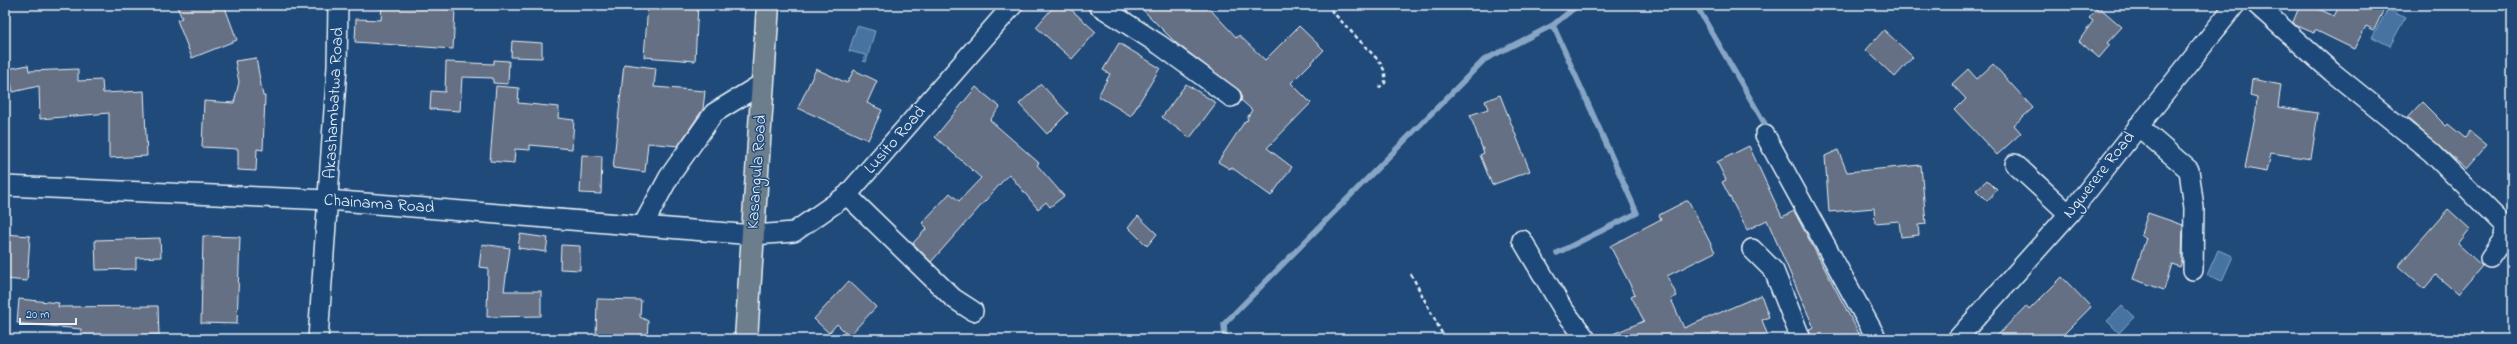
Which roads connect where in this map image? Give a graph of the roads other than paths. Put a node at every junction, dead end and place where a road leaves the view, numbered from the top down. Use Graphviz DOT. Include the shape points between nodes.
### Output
graph roads {
  1 [pos="338,5"];
  2 [pos="768,5"];
  3 [pos="1012,5"];
  4 [pos="1098,5"];
  5 [pos="2235,5"];
  6 [pos="2257,5"];
  7 [pos="763,83"];
  8 [pos="1231,97"];
  9 [pos="2138,126"];
  10 [pos="1765,135"];
  11 [pos="2015,164"];
  12 [pos="5,186"];
  13 [pos="847,195"];
  14 [pos="328,200"];
  15 [pos="2069,214"];
  16 [pos="643,225"];
  17 [pos="753,235"];
  18 [pos="1522,240"];
  19 [pos="1752,249"];
  20 [pos="2490,258"];
  21 [pos="2193,270"];
  22 [pos="973,311"];
  23 [pos="318,339"];
  24 [pos="746,339"];
  25 [pos="1586,339"];
  26 [pos="1801,339"];
  27 [pos="1877,339"];
  28 [pos="1957,339"];
  1 -- 14 [label="street, Akashambatwa Road" via="337,67"];
  2 -- 7 [label="main road, Kasangula Road"];
  3 -- 13 [label="street, Lusito Road"];
  4 -- 8 [label="street" via="1160,45"];
  5 -- 9 [label="street, Ngwerere Road"];
  6 -- 20 [label="street" via="2332,72 2431,152 2505,226 2504,238"];
  7 -- 16 [label="street" via="714,113 669,177"];
  7 -- 17 [label="main road, Kasangula Road"];
  9 -- 15 [label="street, Ngwerere Road"];
  9 -- 21 [label="street" via="2189,170 2194,208"];
  10 -- 27 [label="street"];
  11 -- 15 [label="street"];
  12 -- 14 [label="street, Chainama Road"];
  13 -- 17 [label="street, Lusito Road" via="794,232"];
  13 -- 22 [label="street" via="953,298"];
  14 -- 16 [label="street, Chainama Road"];
  14 -- 23 [label="street, Akashambatwa Road"];
  15 -- 28 [label="street, Ngwerere Road"];
  16 -- 17 [label="street, Chainama Road"];
  17 -- 24 [label="main road, Kasangula Road"];
  18 -- 25 [label="street" via="1563,309"];
  19 -- 26 [label="street" via="1774,272"];
}
